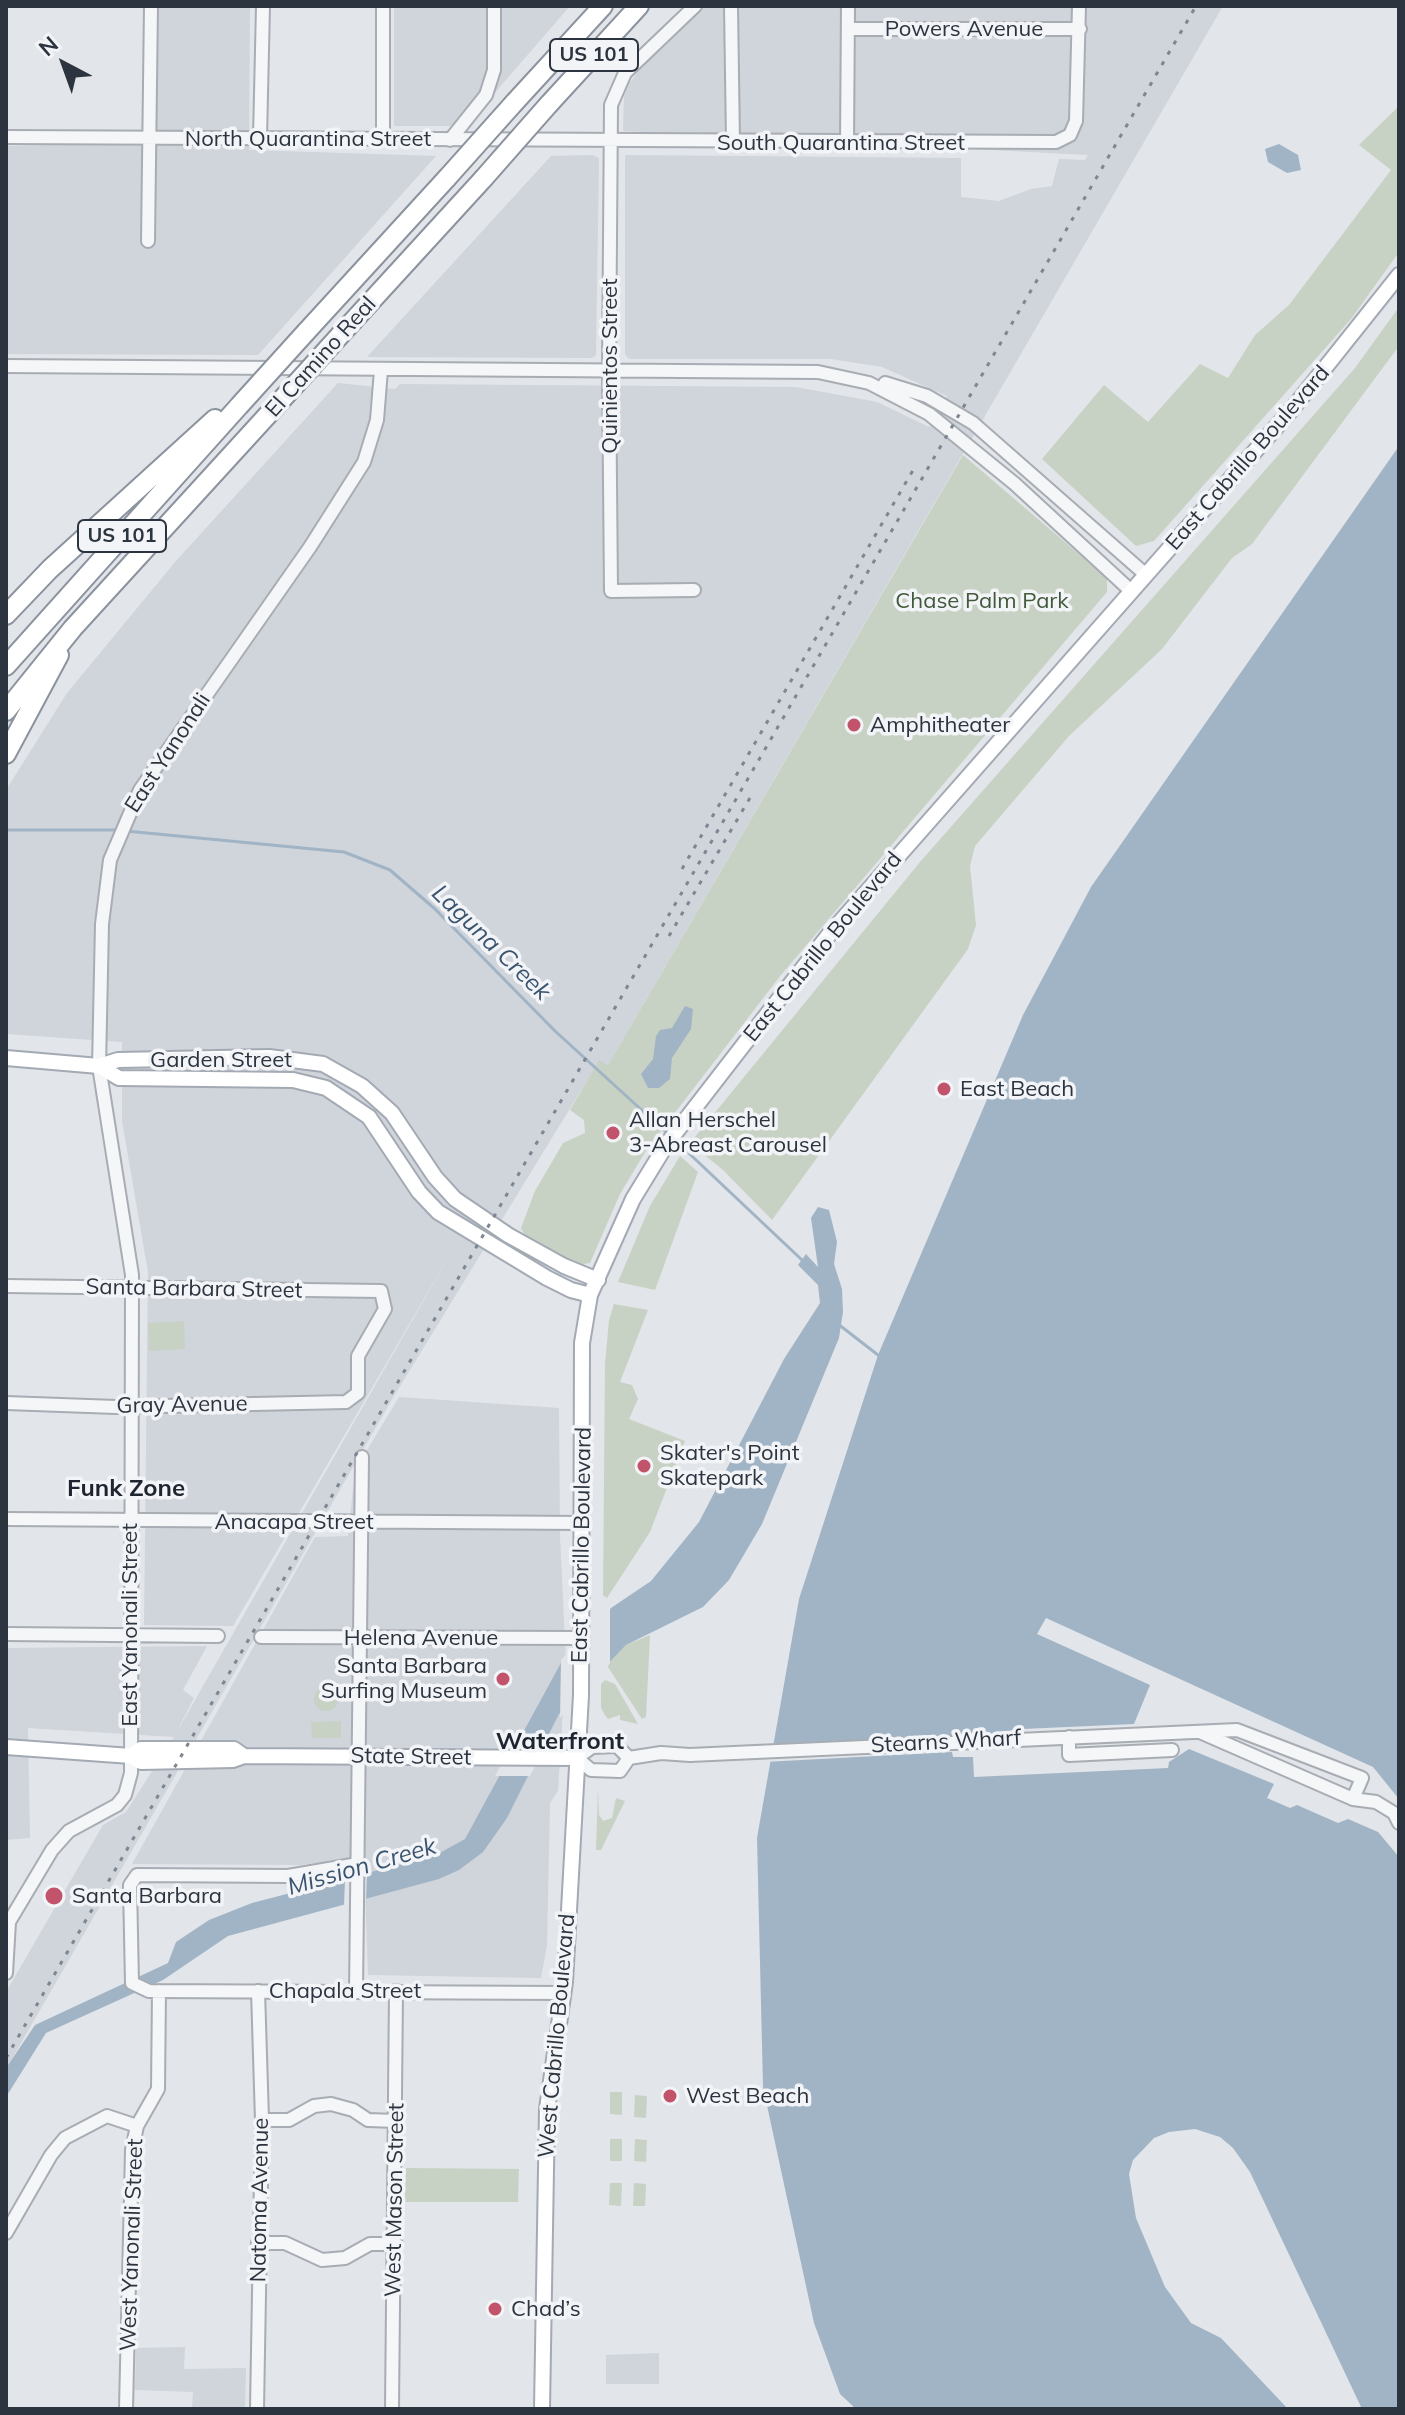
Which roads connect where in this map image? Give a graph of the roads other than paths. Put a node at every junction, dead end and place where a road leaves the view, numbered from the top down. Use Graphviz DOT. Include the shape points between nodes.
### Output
graph roads {
  1 [pos="151,6"];
  2 [pos="263,6"];
  3 [pos="383,6"];
  4 [pos="494,6"];
  5 [pos="603,6"];
  6 [pos="639,6"];
  7 [pos="695,6"];
  8 [pos="731,6"];
  9 [pos="848,6"];
  10 [pos="1079,6"];
  11 [pos="848,29"];
  12 [pos="1080,29"];
  13 [pos="6,137"];
  14 [pos="149,138"];
  15 [pos="260,138"];
  16 [pos="383,139"];
  17 [pos="450,140"];
  18 [pos="610,141"];
  19 [pos="733,142"];
  20 [pos="847,144"];
  21 [pos="148,241"];
  22 [pos="1399,275"];
  23 [pos="6,366"];
  24 [pos="381,370"];
  25 [pos="609,372"];
  26 [pos="869,383"];
  27 [pos="239,406"];
  28 [pos="1145,574"];
  29 [pos="694,590"];
  30 [pos="1130,590"];
  31 [pos="6,615"];
  32 [pos="73,628"];
  33 [pos="6,666"];
  34 [pos="6,711"];
  35 [pos="6,754"];
  36 [pos="6,1058"];
  37 [pos="99,1066"];
  38 [pos="598,1280"];
  39 [pos="6,1286"];
  40 [pos="132,1288"];
  41 [pos="590,1295"];
  42 [pos="355,1396"];
  43 [pos="6,1403"];
  44 [pos="132,1406"];
  45 [pos="362,1457"];
  46 [pos="6,1519"];
  47 [pos="131,1520"];
  48 [pos="363,1522"];
  49 [pos="583,1523"];
  50 [pos="6,1634"];
  51 [pos="129,1636"];
  52 [pos="218,1636"];
  53 [pos="261,1637"];
  54 [pos="360,1638"];
  55 [pos="580,1639"];
  56 [pos="1202,1733"];
  57 [pos="1069,1737"];
  58 [pos="6,1747"];
  59 [pos="1172,1750"];
  60 [pos="131,1756"];
  61 [pos="359,1756"];
  62 [pos="577,1758"];
  63 [pos="629,1758"];
  64 [pos="1353,1799"];
  65 [pos="1399,1823"];
  66 [pos="357,1870"];
  67 [pos="6,1973"];
  68 [pos="154,1991"];
  69 [pos="258,1991"];
  70 [pos="396,1991"];
  71 [pos="356,1992"];
  72 [pos="564,1993"];
  73 [pos="262,2120"];
  74 [pos="396,2121"];
  75 [pos="137,2126"];
  76 [pos="6,2233"];
  77 [pos="258,2243"];
  78 [pos="396,2244"];
  79 [pos="126,2409"];
  80 [pos="257,2409"];
  81 [pos="392,2409"];
  82 [pos="542,2409"];
  1 -- 14 [label="street"];
  2 -- 15 [label="street"];
  3 -- 16 [label="street"];
  4 -- 17 [label="street" via="494,70 486,95"];
  5 -- 27 [label="highway, El Camino Real / US 101, bridge"];
  6 -- 32 [label="highway, El Camino Real / US 101, bridge"];
  7 -- 18 [label="street, Quinientos Street" via="625,73 611,105"];
  8 -- 19 [label="street"];
  9 -- 11 [label="street"];
  10 -- 12 [label="street"];
  11 -- 12 [label="street, Powers Avenue"];
  11 -- 20 [label="street"];
  12 -- 20 [label="street, South Quarantina Street" via="1076,121 1070,135 1051,143"];
  13 -- 14 [label="street, North Quarantina Street"];
  14 -- 15 [label="street, North Quarantina Street"];
  14 -- 21 [label="street"];
  15 -- 16 [label="street, North Quarantina Street"];
  16 -- 17 [label="street, North Quarantina Street"];
  17 -- 18 [label="street, North Quarantina Street"];
  18 -- 19 [label="street, South Quarantina Street"];
  18 -- 25 [label="street, Quinientos Street"];
  19 -- 20 [label="street, South Quarantina Street"];
  22 -- 28 [label="main road, East Cabrillo Boulevard" via="1312,386"];
  23 -- 24 [label="street"];
  24 -- 25 [label="street"];
  24 -- 37 [label="street, East Yanonali" via="379,408 364,462 128,811 115,843 102,924"];
  25 -- 26 [label="street" via="810,371"];
  25 -- 29 [label="street, Quinientos Street" via="611,591"];
  26 -- 28 [label="street" via="901,387 955,410"];
  26 -- 30 [label="street" via="929,414 970,445"];
  27 -- 31 [label="highway" via="207,425"];
  27 -- 33 [label="highway, El Camino Real / US 101"];
  28 -- 30 [label="main road, East Cabrillo Boulevard"];
  30 -- 38 [label="main road, East Cabrillo Boulevard" via="859,900 666,1145 633,1199"];
  32 -- 34 [label="highway, El Camino Real / US 101"];
  32 -- 35 [label="highway"];
  36 -- 37 [label="main road, Garden Street"];
  37 -- 38 [label="main road, Garden Street" via="118,1060 269,1057 323,1064 362,1086 392,1113 455,1199 508,1235"];
  37 -- 40 [label="street, East Yanonali Street"];
  37 -- 41 [label="main road, Garden Street" via="119,1078 293,1080 326,1088 369,1117 438,1212 547,1278"];
  38 -- 41 [label="main road, East Cabrillo Boulevard"];
  39 -- 40 [label="street, Santa Barbara Street"];
  40 -- 42 [label="street, Santa Barbara Street" via="381,1291 385,1309 358,1356"];
  40 -- 44 [label="street, East Yanonali Street"];
  41 -- 49 [label="main road, East Cabrillo Boulevard" via="582,1343"];
  42 -- 44 [label="street, Gray Avenue" via="340,1403"];
  43 -- 44 [label="street, Gray Avenue"];
  44 -- 47 [label="street, East Yanonali Street"];
  45 -- 48 [label="street"];
  46 -- 47 [label="street, Anacapa Street"];
  47 -- 48 [label="street, Anacapa Street"];
  47 -- 51 [label="street, East Yanonali Street"];
  48 -- 49 [label="street, Anacapa Street"];
  48 -- 54 [label="street"];
  49 -- 55 [label="main road, East Cabrillo Boulevard"];
  50 -- 51 [label="street"];
  51 -- 52 [label="street"];
  51 -- 60 [label="street, East Yanonali Street"];
  53 -- 54 [label="street, Helena Avenue"];
  54 -- 55 [label="street, Helena Avenue"];
  54 -- 61 [label="street"];
  55 -- 62 [label="main road, East Cabrillo Boulevard"];
  56 -- 57 [label="street, Stearns Wharf"];
  56 -- 64 [label="street, Stearns Wharf"];
  56 -- 64 [label="street, Stearns Wharf" via="1237,1730 1362,1778"];
  57 -- 59 [label="street" via="1069,1755"];
  57 -- 63 [label="street, Stearns Wharf"];
  58 -- 60 [label="main road, State Street"];
  60 -- 61 [label="main road, State Street" via="141,1762"];
  60 -- 67 [label="street" via="125,1795 59,1839 9,1922"];
  61 -- 62 [label="main road, State Street"];
  61 -- 66 [label="street"];
  62 -- 63 [label="street, Stearns Wharf" via="592,1747 617,1746"];
  62 -- 63 [label="street, Stearns Wharf" via="591,1770 615,1772"];
  62 -- 72 [label="main road, West Cabrillo Boulevard"];
  64 -- 65 [label="street, Stearns Wharf" via="1376,1802 1394,1813"];
  66 -- 68 [label="street" via="133,1879 130,1979 137,1987"];
  66 -- 71 [label="street"];
  68 -- 69 [label="street, Chapala Street"];
  68 -- 75 [label="street, West Yanonali Street" via="158,2089"];
  69 -- 71 [label="street, Chapala Street"];
  69 -- 73 [label="street, Natoma Avenue"];
  70 -- 71 [label="street, Chapala Street"];
  70 -- 72 [label="street, Chapala Street"];
  70 -- 74 [label="street, West Mason Street"];
  72 -- 82 [label="main road, West Cabrillo Boulevard" via="547,2109"];
  73 -- 74 [label="street" via="289,2120 314,2106 331,2104 368,2120"];
  73 -- 77 [label="street, Natoma Avenue"];
  74 -- 78 [label="street, West Mason Street"];
  75 -- 76 [label="street" via="107,2116 65,2138"];
  75 -- 79 [label="street, West Yanonali Street" via="132,2150"];
  77 -- 78 [label="street" via="285,2243 322,2260 345,2258 370,2244"];
  77 -- 80 [label="street, Natoma Avenue"];
  78 -- 81 [label="street, West Mason Street"];
}
